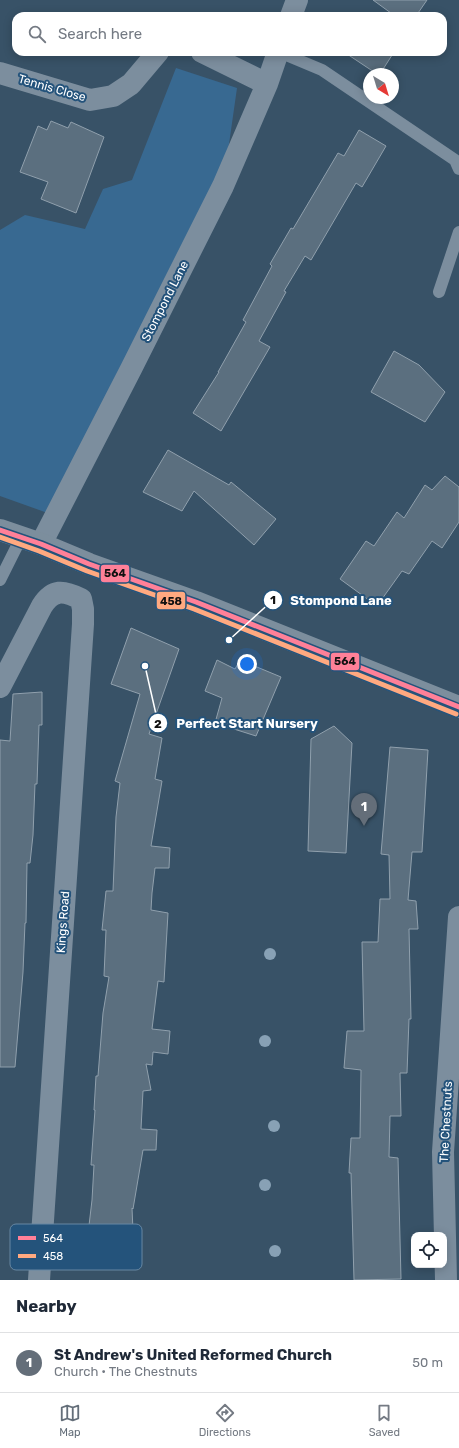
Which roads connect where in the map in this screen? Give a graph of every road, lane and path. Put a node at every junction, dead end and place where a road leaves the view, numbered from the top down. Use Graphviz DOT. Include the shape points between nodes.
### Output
graph roads {
  1 [pos="297,0"];
  2 [pos="292,12"];
  3 [pos="155,56"];
  4 [pos="210,56"];
  5 [pos="276,56"];
  6 [pos="288,56"];
  7 [pos="0,73"];
  8 [pos="266,84"];
  9 [pos="459,169"];
  10 [pos="459,232"];
  11 [pos="439,292"];
  12 [pos="0,530"];
  13 [pos="31,541"];
  14 [pos="0,580"];
  15 [pos="0,687"];
  16 [pos="459,707"];
  17 [pos="459,917"];
  18 [pos="44,1224"];
  19 [pos="41,1270"];
  20 [pos="40,1280"];
  21 [pos="446,1280"];
  1 -- 2 [label="street"];
  3 -- 7 [label="street, Tennis Close" via="131,84 113,96 90,100"];
  4 -- 8 [label="street"];
  5 -- 8 [label="street, Stompond Lane"];
  6 -- 9 [label="lane" via="322,70 455,160"];
  8 -- 13 [label="street, Stompond Lane" via="223,186 131,369"];
  10 -- 11 [label="lane"];
  12 -- 13 [label="main road"];
  13 -- 14 [label="lane"];
  13 -- 16 [label="main road" via="196,602"];
  15 -- 18 [label="street, Kings Road" via="48,597 55,593 66,593 81,599 84,609"];
  17 -- 21 [label="street, The Chestnuts" via="443,1152"];
  19 -- 20 [label="street, Kings Road"];
}
